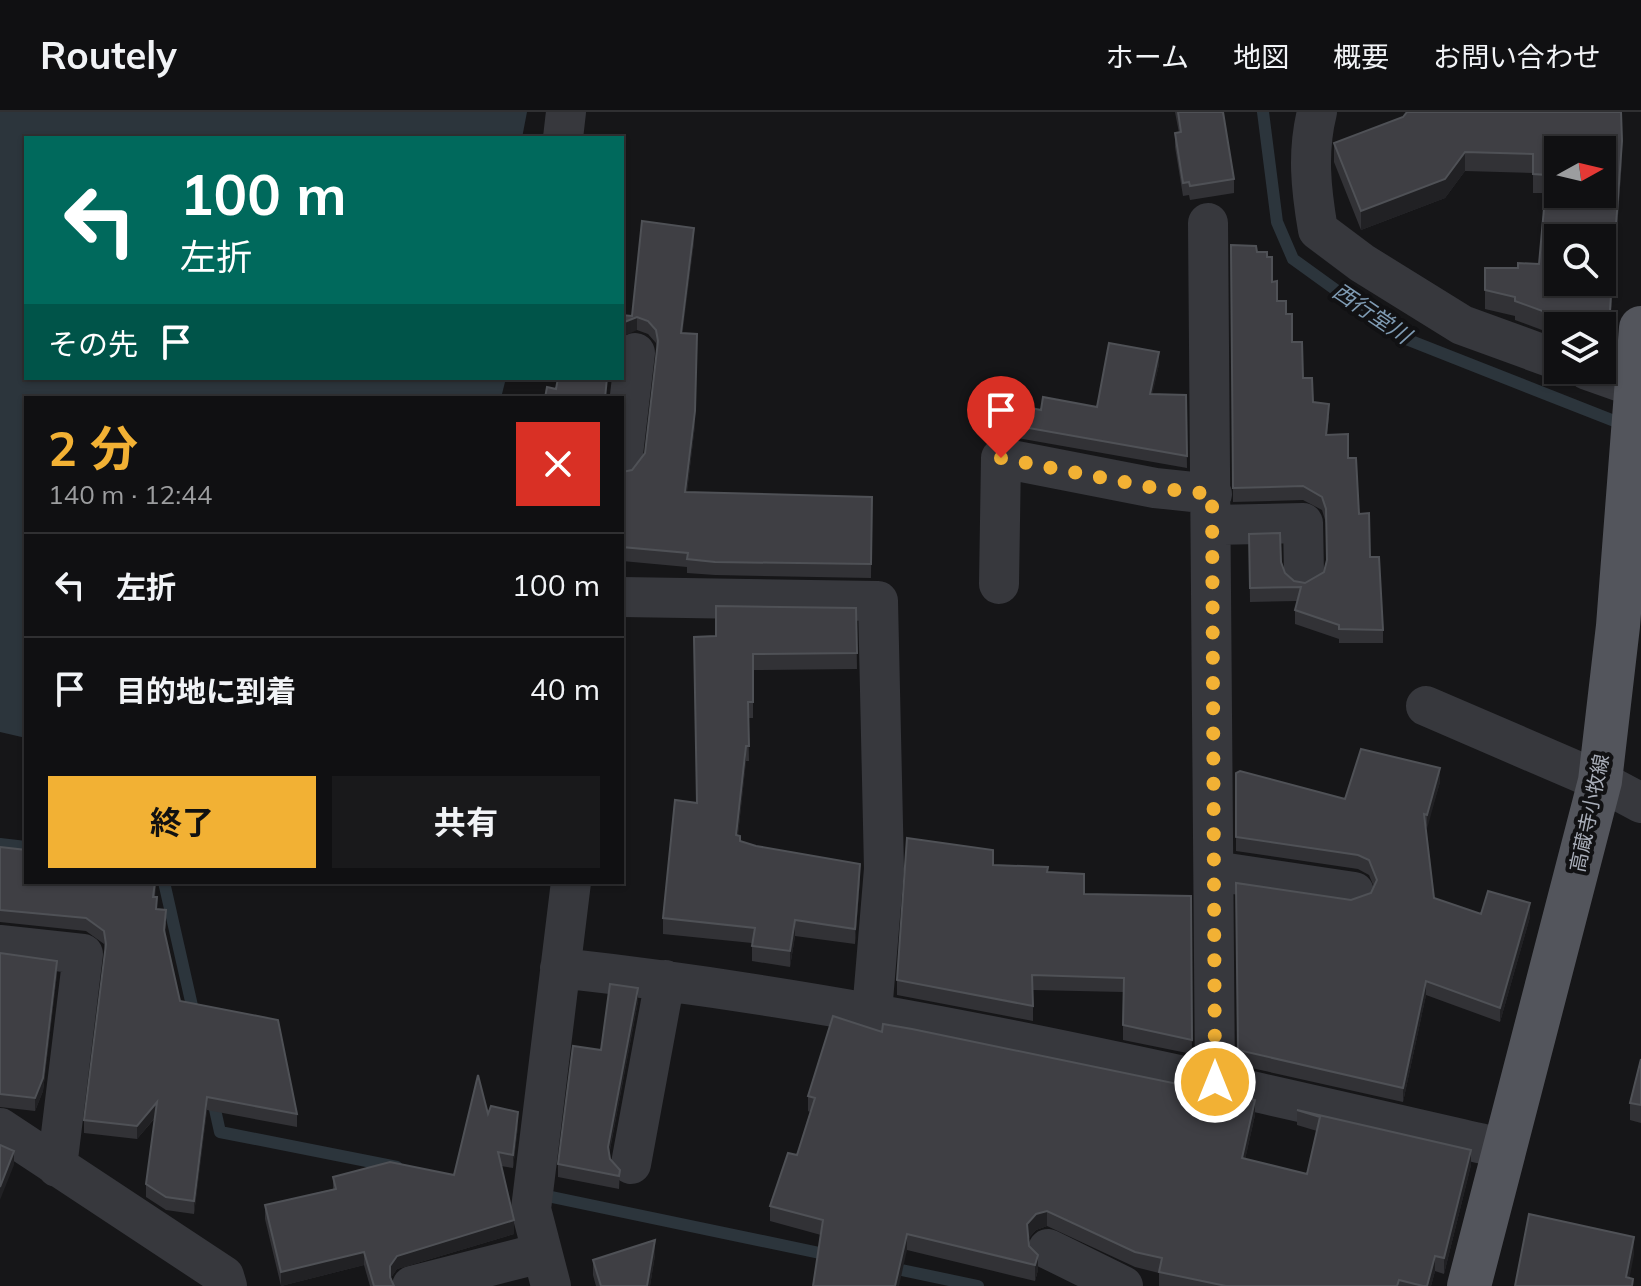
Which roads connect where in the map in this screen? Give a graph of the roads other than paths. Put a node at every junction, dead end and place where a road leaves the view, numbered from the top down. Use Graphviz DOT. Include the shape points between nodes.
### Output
graph roads {
  1 [pos="566,112"];
  2 [pos="1317,112"];
  3 [pos="563,136"];
  4 [pos="1208,223"];
  5 [pos="1641,328"];
  6 [pos="635,353"];
  7 [pos="1544,355"];
  8 [pos="1616,384"];
  9 [pos="1634,392"];
  10 [pos="624,446"];
  11 [pos="1634,452"];
  12 [pos="1212,509"];
  13 [pos="1304,574"];
  14 [pos="999,584"];
  15 [pos="624,597"];
  16 [pos="1426,706"];
  17 [pos="1600,781"];
  18 [pos="1641,803"];
  19 [pos="1214,871"];
  20 [pos="571,884"];
  21 [pos="1354,892"];
  22 [pos="0,945"];
  23 [pos="560,968"];
  24 [pos="665,980"];
  25 [pos="872,1012"];
  26 [pos="1215,1082"];
  27 [pos="0,1128"];
  28 [pos="1505,1149"];
  29 [pos="631,1164"];
  30 [pos="57,1167"];
  31 [pos="1048,1249"];
  32 [pos="546,1269"];
  33 [pos="227,1286"];
  34 [pos="412,1286"];
  35 [pos="1123,1286"];
  36 [pos="1469,1286"];
  1 -- 3 [label="street"];
  2 -- 7 [label="street" via="1310,181 1318,230 1462,325"];
  4 -- 12 [label="street"];
  5 -- 9 [label="main road, 高蔵寺小牧線"];
  6 -- 10 [label="street"];
  8 -- 9 [label="street"];
  9 -- 11 [label="main road, 高蔵寺小牧線"];
  11 -- 17 [label="main road, 高蔵寺小牧線"];
  12 -- 13 [label="street" via="1303,523"];
  12 -- 14 [label="street" via="1155,488 1001,458"];
  12 -- 19 [label="street"];
  15 -- 25 [label="street" via="878,601 884,869"];
  16 -- 17 [label="street"];
  17 -- 18 [label="street"];
  17 -- 28 [label="main road, 高蔵寺小牧線"];
  19 -- 21 [label="street"];
  19 -- 26 [label="street"];
  20 -- 23 [label="street"];
  22 -- 30 [label="street" via="83,954"];
  23 -- 24 [label="street"];
  23 -- 32 [label="street" via="531,1209"];
  24 -- 25 [label="street"];
  24 -- 29 [label="street"];
  25 -- 26 [label="street"];
  26 -- 28 [label="street"];
  27 -- 30 [label="street"];
  28 -- 36 [label="main road, 高蔵寺小牧線"];
  30 -- 33 [label="street" via="224,1276"];
  31 -- 35 [label="street"];
  32 -- 34 [label="street"];
}
